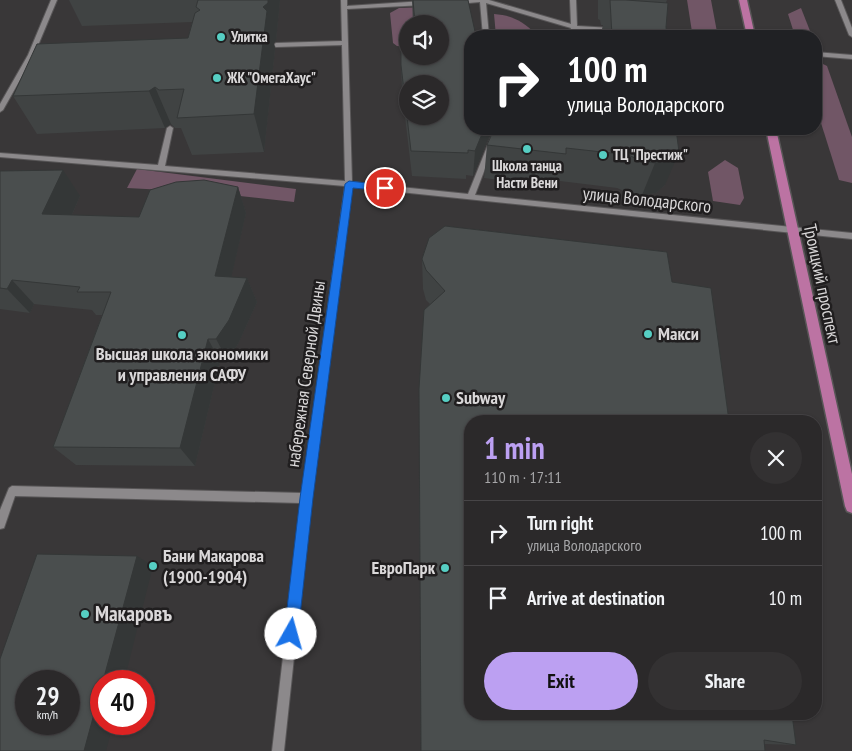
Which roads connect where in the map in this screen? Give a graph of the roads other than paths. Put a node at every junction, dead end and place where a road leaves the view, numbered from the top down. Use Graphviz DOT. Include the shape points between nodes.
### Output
graph roads {
  1 [pos="54,0"];
  2 [pos="344,0"];
  3 [pos="483,0"];
  4 [pos="573,0"];
  5 [pos="743,0"];
  6 [pos="838,0"];
  7 [pos="446,2"];
  8 [pos="428,3"];
  9 [pos="344,8"];
  10 [pos="574,27"];
  11 [pos="486,30"];
  12 [pos="573,30"];
  13 [pos="621,30"];
  14 [pos="750,30"];
  15 [pos="852,35"];
  16 [pos="345,43"];
  17 [pos="276,46"];
  18 [pos="822,55"];
  19 [pos="852,57"];
  20 [pos="0,110"];
  21 [pos="170,128"];
  22 [pos="494,135"];
  23 [pos="771,135"];
  24 [pos="0,155"];
  25 [pos="161,167"];
  26 [pos="349,184"];
  27 [pos="470,197"];
  28 [pos="792,230"];
  29 [pos="852,236"];
  30 [pos="306,498"];
  31 [pos="852,506"];
  32 [pos="0,524"];
  33 [pos="278,751"];
  1 -- 20 [label="street" via="30,55"];
  2 -- 9 [label="street, набережная Северной Двины"];
  3 -- 7 [label="street"];
  3 -- 10 [label="street"];
  3 -- 11 [label="street"];
  4 -- 10 [label="street"];
  5 -- 14 [label="main road"];
  6 -- 15 [label="street"];
  8 -- 9 [label="street"];
  9 -- 16 [label="street, набережная Северной Двины"];
  10 -- 12 [label="street"];
  10 -- 13 [label="street"];
  16 -- 17 [label="street"];
  16 -- 26 [label="street, набережная Северной Двины"];
  18 -- 19 [label="street"];
  21 -- 25 [label="street"];
  22 -- 27 [label="street"];
  23 -- 28 [label="main road, Троицкий проспект"];
  24 -- 25 [label="street, улица Володарского"];
  25 -- 26 [label="street, улица Володарского"];
  26 -- 27 [label="street, улица Володарского"];
  26 -- 30 [label="street, набережная Северной Двины"];
  27 -- 28 [label="street, улица Володарского"];
  28 -- 29 [label="street, улица Володарского"];
  28 -- 31 [label="main road, Троицкий проспект"];
  30 -- 32 [label="street" via="12,491"];
  30 -- 33 [label="street, набережная Северной Двины"];
}
